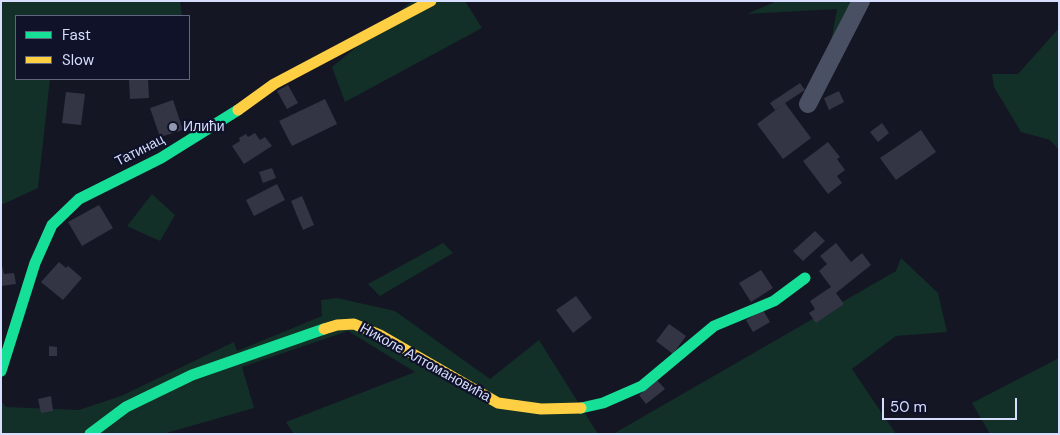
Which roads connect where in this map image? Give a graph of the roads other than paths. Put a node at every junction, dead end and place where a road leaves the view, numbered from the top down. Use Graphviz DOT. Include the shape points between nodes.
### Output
graph roads {
  1 [pos="431,1"];
  2 [pos="861,1"];
  3 [pos="808,104"];
  4 [pos="805,278"];
  5 [pos="1,371"];
  6 [pos="90,434"];
  1 -- 5 [label="street, Татинац" via="274,84 215,126 161,158 79,199 52,225 35,263"];
  2 -- 3 [label="street"];
  4 -- 6 [label="street, Николе Алтомановића" via="775,300 716,325 634,393 612,402 564,409 498,403 380,335 354,324 337,324 192,375 126,407"];
}
